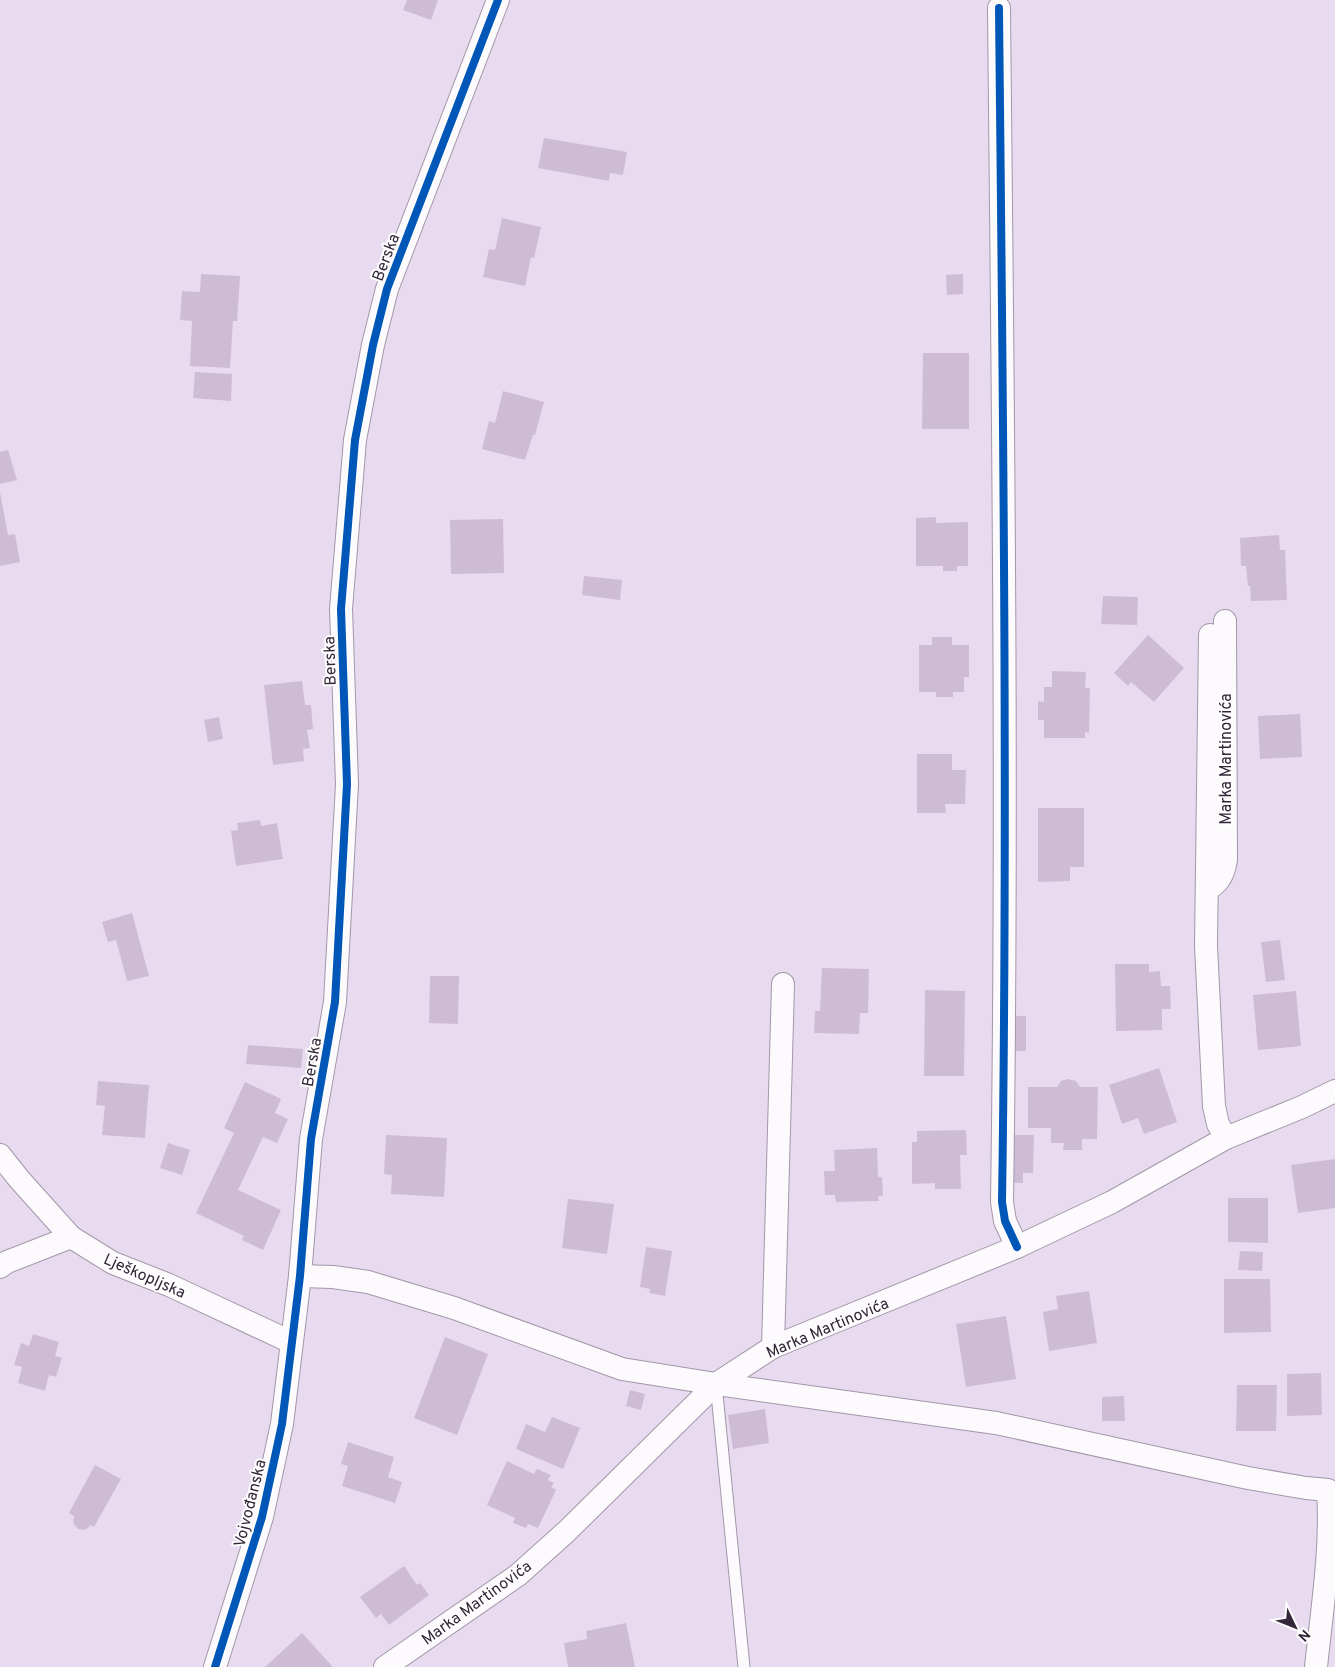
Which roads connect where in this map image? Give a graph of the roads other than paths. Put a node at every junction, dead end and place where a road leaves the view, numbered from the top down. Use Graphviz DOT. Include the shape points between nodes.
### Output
graph roads {
  1 [pos="498,0"];
  2 [pos="999,8"];
  3 [pos="1218,628"];
  4 [pos="783,984"];
  5 [pos="1335,1091"];
  6 [pos="1226,1138"];
  7 [pos="0,1155"];
  8 [pos="71,1237"];
  9 [pos="1017,1248"];
  10 [pos="0,1267"];
  11 [pos="300,1276"];
  12 [pos="291,1342"];
  13 [pos="773,1347"];
  14 [pos="716,1384"];
  15 [pos="1332,1490"];
  16 [pos="214,1667"];
  17 [pos="385,1667"];
  18 [pos="744,1667"];
  19 [pos="1316,1667"];
  1 -- 11 [label="street, Berska" via="387,288 372,345 356,440 341,608 347,784 336,992 312,1139"];
  2 -- 9 [label="street" via="1006,733 1002,1202 1007,1226"];
  3 -- 6 [label="street, Marka Martinovića" via="1206,946 1214,1106 1218,1124"];
  4 -- 13 [label="street"];
  5 -- 6 [label="street, Marka Martinovića"];
  6 -- 9 [label="street, Marka Martinovića" via="1112,1202"];
  7 -- 8 [label="street, Lješkopljska"];
  8 -- 10 [label="street"];
  8 -- 12 [label="street, Lješkopljska" via="113,1264 169,1285"];
  9 -- 13 [label="street, Marka Martinovića"];
  11 -- 12 [label="street, Berska"];
  11 -- 14 [label="street" via="368,1282 454,1308 622,1369"];
  12 -- 16 [label="street, Vojvođanska" via="282,1424 262,1517"];
  13 -- 14 [label="street, Marka Martinovića"];
  14 -- 15 [label="street" via="996,1423 1248,1478"];
  14 -- 17 [label="street, Marka Martinovića" via="518,1575"];
  14 -- 18 [label="lane"];
  15 -- 19 [label="street"];
}
